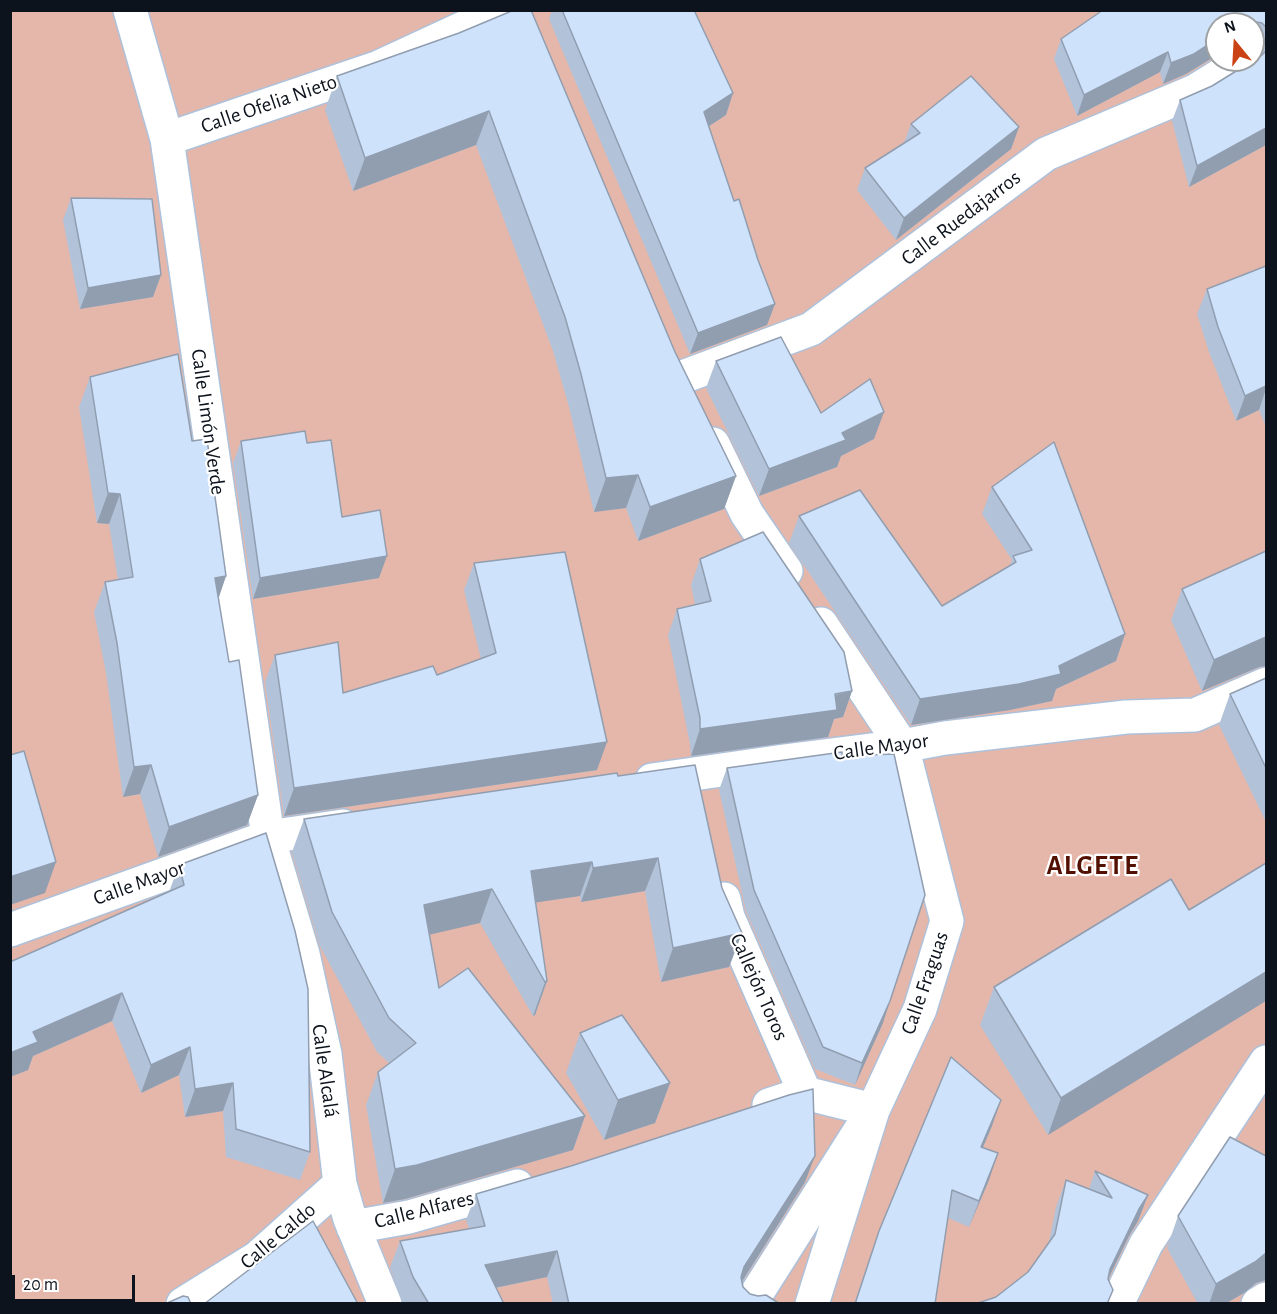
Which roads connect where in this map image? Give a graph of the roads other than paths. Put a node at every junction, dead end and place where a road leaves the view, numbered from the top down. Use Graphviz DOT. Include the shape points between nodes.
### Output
graph roads {
  1 [pos="130,10"];
  2 [pos="519,14"];
  3 [pos="1226,72"];
  4 [pos="167,139"];
  5 [pos="675,367"];
  6 [pos="1266,684"];
  7 [pos="902,746"];
  8 [pos="696,774"];
  9 [pos="626,784"];
  10 [pos="704,807"];
  11 [pos="369,822"];
  12 [pos="268,837"];
  13 [pos="718,873"];
  14 [pos="10,930"];
  15 [pos="1266,1062"];
  16 [pos="805,1093"];
  17 [pos="873,1110"];
  18 [pos="737,1115"];
  19 [pos="544,1178"];
  20 [pos="340,1184"];
  21 [pos="353,1227"];
  22 [pos="1266,1299"];
  23 [pos="183,1304"];
  24 [pos="385,1304"];
  25 [pos="750,1304"];
  26 [pos="812,1304"];
  27 [pos="1117,1304"];
  28 [pos="1258,1304"];
  1 -- 4 [label="street, Calle Limón Verde"];
  2 -- 4 [label="street, Calle Ofelia Nieto" via="379,67"];
  3 -- 5 [label="street, Calle Ruedajarros" via="1195,91 1046,154 811,329"];
  4 -- 12 [label="street, Calle Limón Verde"];
  5 -- 7 [label="street, Calle Fraguas" via="747,514"];
  6 -- 7 [label="street, Calle Mayor" via="1196,716 1126,717"];
  7 -- 8 [label="street, Calle Mayor"];
  7 -- 17 [label="street, Calle Fraguas" via="947,921 920,1009"];
  8 -- 9 [label="street, Calle Mayor"];
  8 -- 10 [label="street"];
  11 -- 12 [label="street, Calle Mayor"];
  12 -- 14 [label="street, Calle Mayor"];
  12 -- 20 [label="street, Calle Alcalá" via="303,954 325,1054"];
  13 -- 16 [label="street, Callejón Toros" via="728,917"];
  15 -- 27 [label="street" via="1146,1244"];
  16 -- 17 [label="street"];
  16 -- 18 [label="street"];
  17 -- 25 [label="street, Calle Fraguas"];
  17 -- 26 [label="street, Calle Fraguas"];
  19 -- 21 [label="street, Calle Alfares" via="409,1218"];
  20 -- 21 [label="street, Calle Alcalá"];
  20 -- 23 [label="street, Calle Caldo" via="257,1258"];
  21 -- 24 [label="street, Calle Alcalá"];
  22 -- 28 [label="street"];
}
